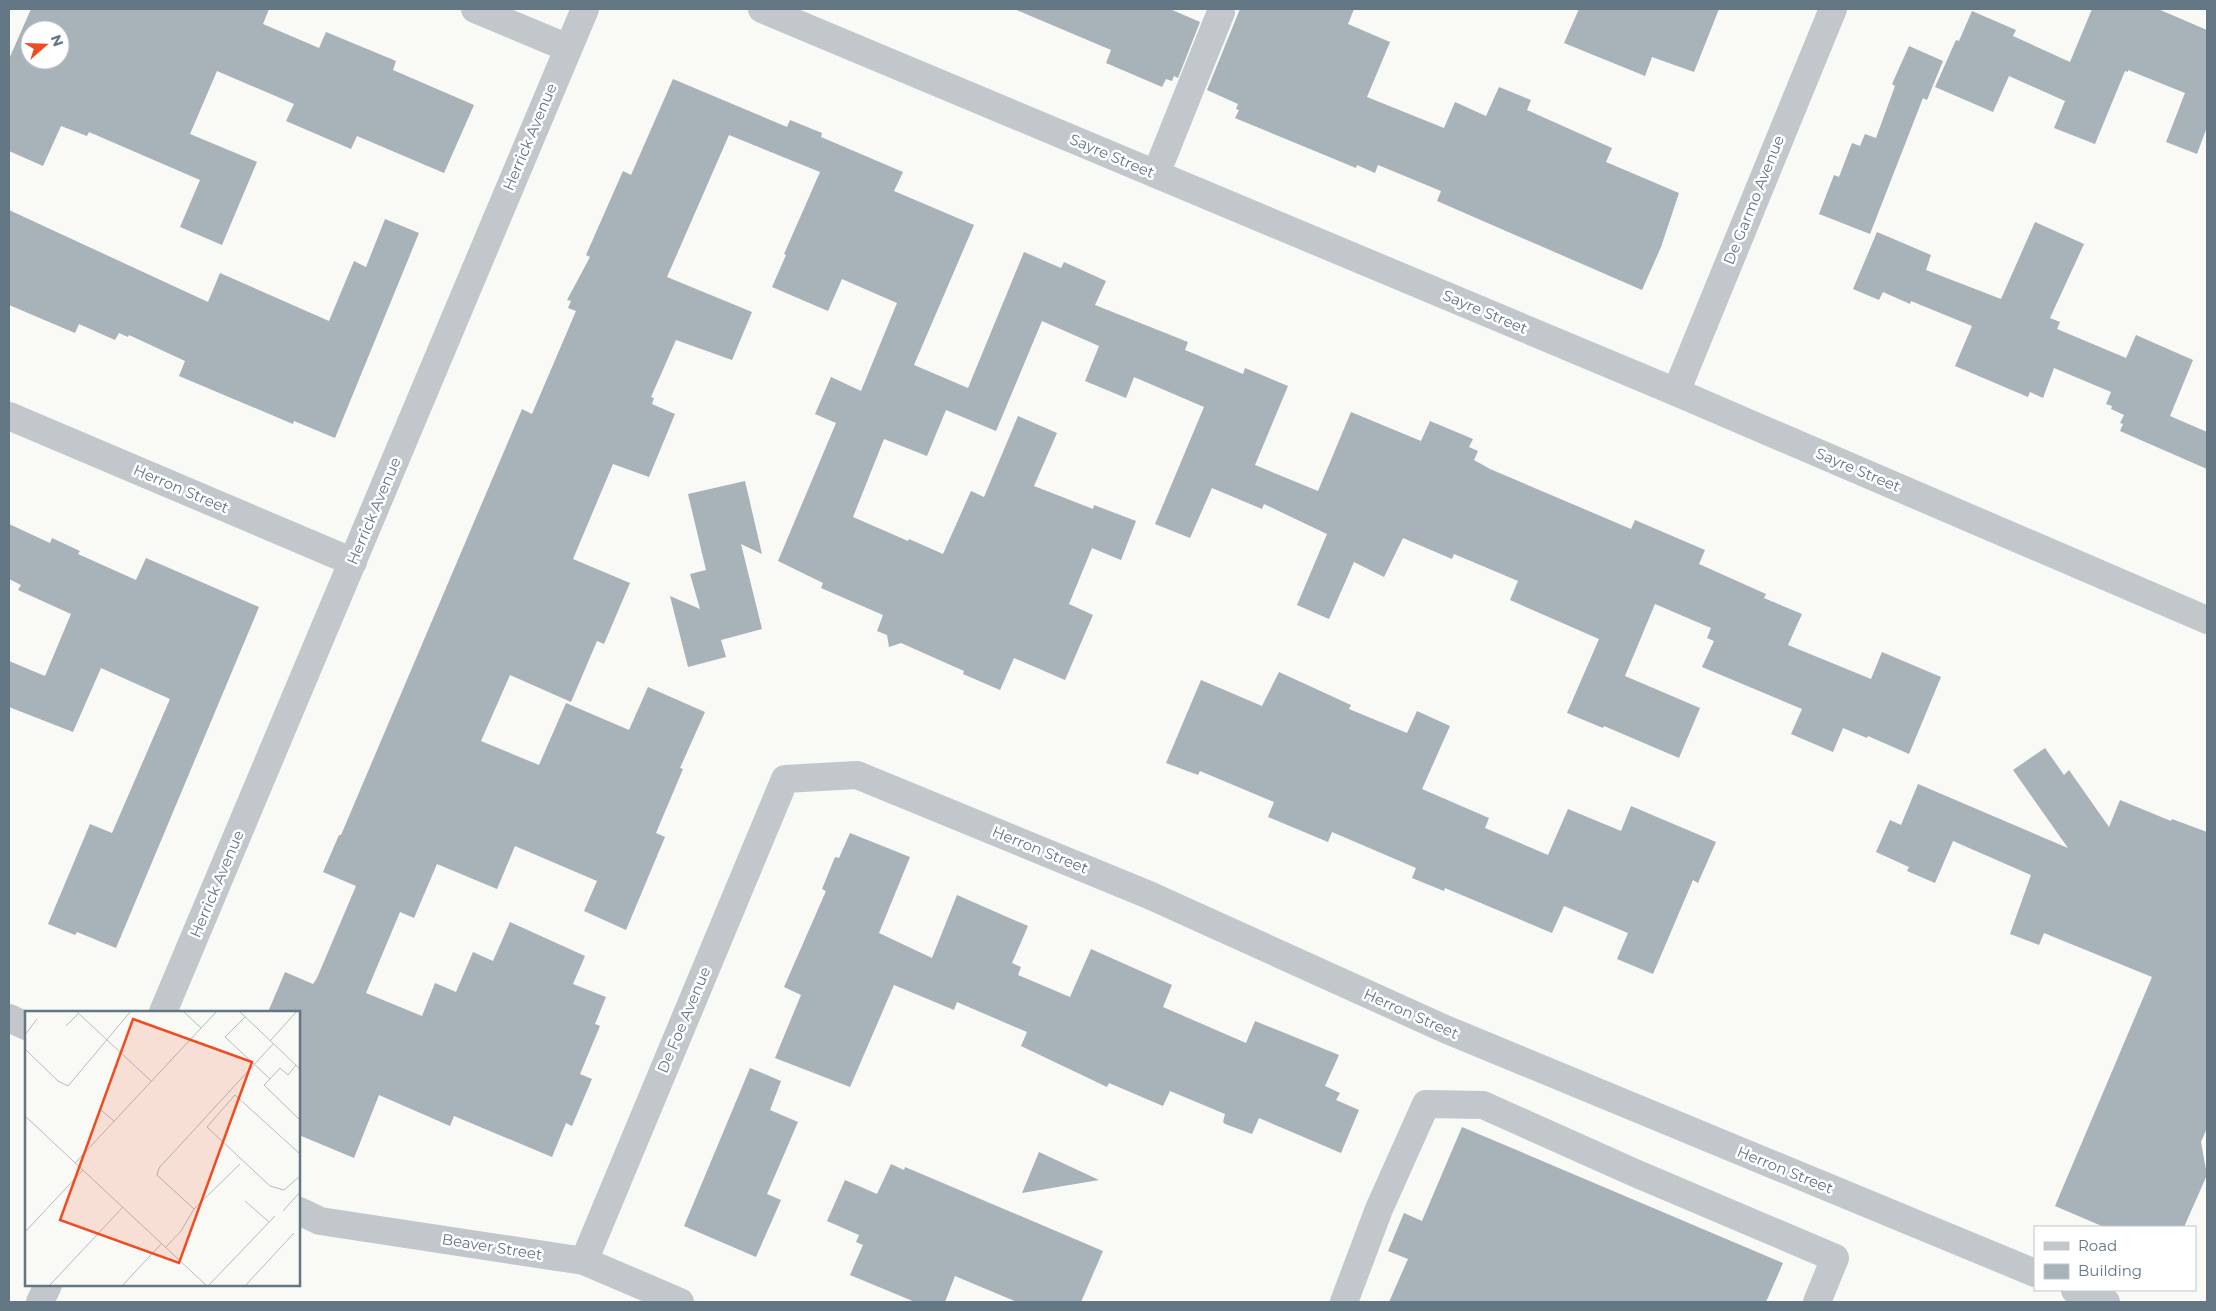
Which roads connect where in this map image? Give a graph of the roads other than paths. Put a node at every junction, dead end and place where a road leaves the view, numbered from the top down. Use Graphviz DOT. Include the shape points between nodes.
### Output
graph roads {
  1 [pos="476,9"];
  2 [pos="584,9"];
  3 [pos="762,9"];
  4 [pos="1833,9"];
  5 [pos="1221,12"];
  6 [pos="568,48"];
  7 [pos="1156,174"];
  8 [pos="1676,392"];
  9 [pos="9,416"];
  10 [pos="353,562"];
  11 [pos="2207,620"];
  12 [pos="785,779"];
  13 [pos="163,1011"];
  14 [pos="9,1018"];
  15 [pos="25,1026"];
  16 [pos="300,1211"];
  17 [pos="584,1261"];
  18 [pos="2034,1273"];
  19 [pos="48,1286"];
  20 [pos="2078,1291"];
  21 [pos="40,1302"];
  22 [pos="680,1302"];
  23 [pos="1344,1302"];
  24 [pos="1816,1302"];
  25 [pos="2106,1302"];
  1 -- 6 [label="street"];
  2 -- 6 [label="street, Herrick Avenue"];
  3 -- 7 [label="street, Sayre Street"];
  4 -- 8 [label="street, De Garmo Avenue"];
  5 -- 7 [label="street"];
  6 -- 10 [label="street, Herrick Avenue"];
  7 -- 8 [label="street, Sayre Street"];
  8 -- 11 [label="street, Sayre Street"];
  9 -- 10 [label="street, Herron Street"];
  10 -- 13 [label="street, Herrick Avenue"];
  12 -- 17 [label="street, De Foe Avenue"];
  12 -- 18 [label="street, Herron Street" via="857,776 1149,895 1445,1029"];
  14 -- 15 [label="street"];
  16 -- 17 [label="street, Beaver Street" via="320,1221"];
  17 -- 22 [label="street, Beaver Street"];
  19 -- 21 [label="street"];
  20 -- 25 [label="street"];
  23 -- 24 [label="street" via="1426,1104 1483,1105 1835,1258"];
}
